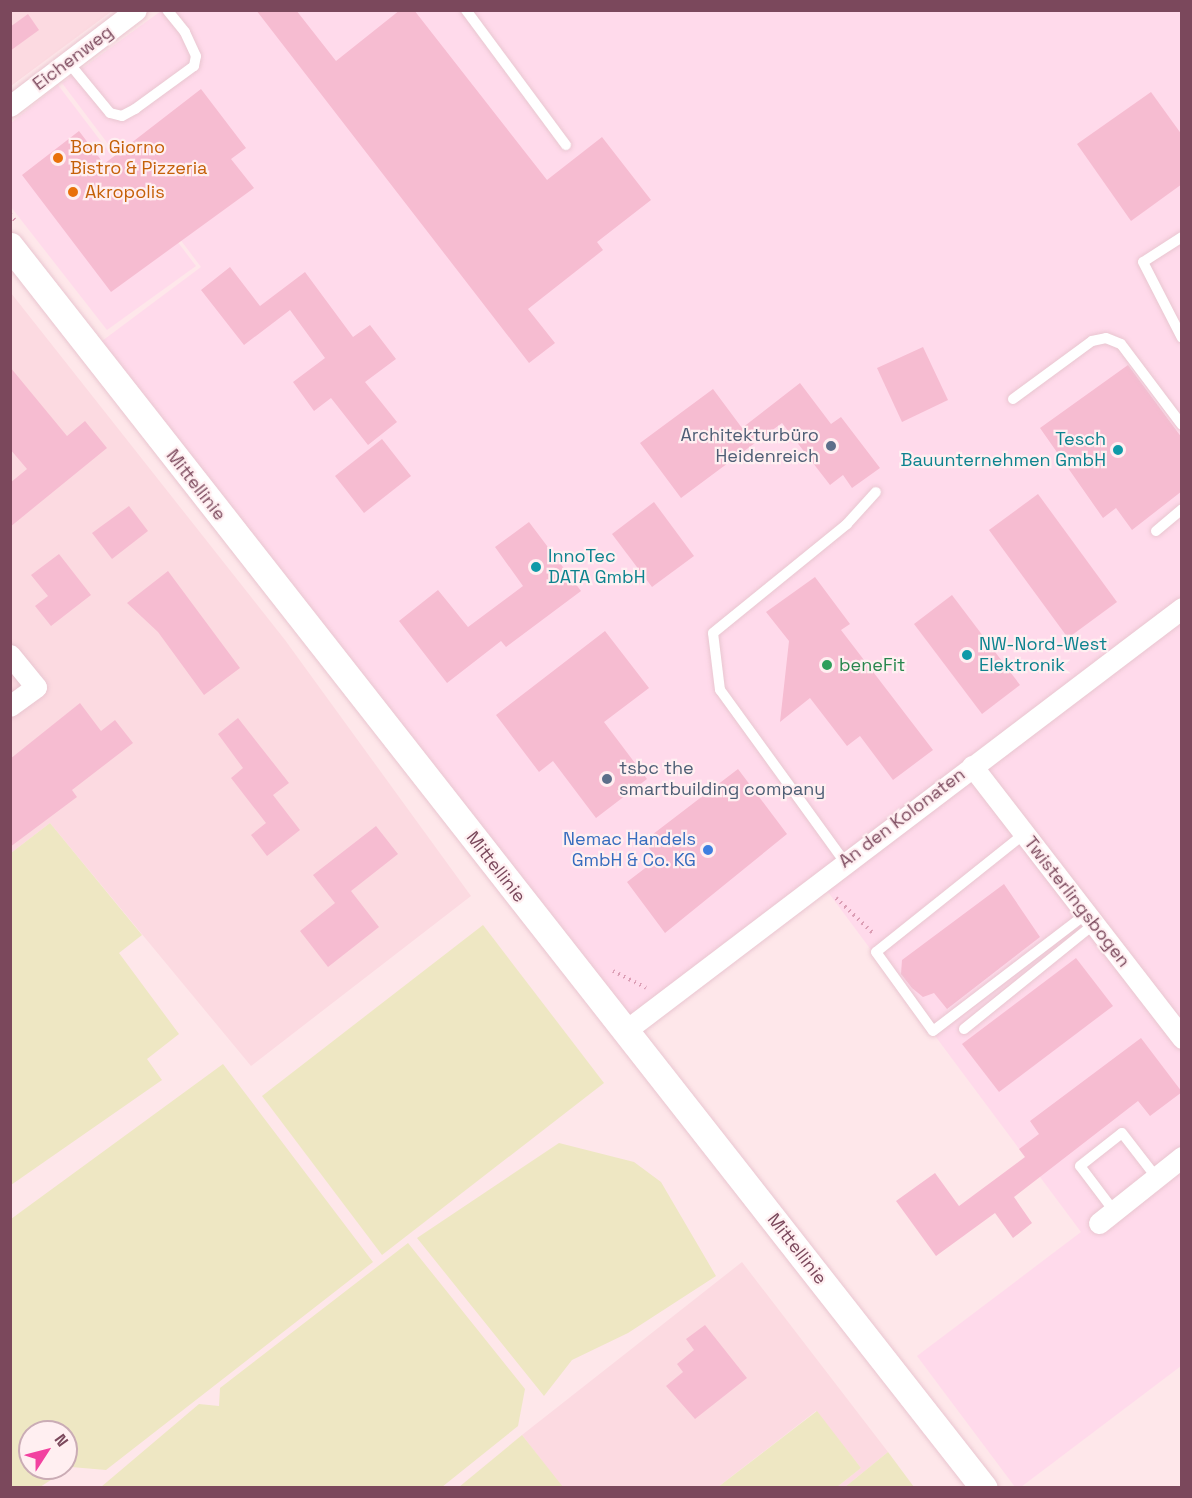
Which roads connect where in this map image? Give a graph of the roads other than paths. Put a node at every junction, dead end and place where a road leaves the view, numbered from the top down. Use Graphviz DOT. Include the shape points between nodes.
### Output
graph roads {
  1 [pos="136,10"];
  2 [pos="167,10"];
  3 [pos="466,10"];
  4 [pos="68,62"];
  5 [pos="10,106"];
  6 [pos="566,145"];
  7 [pos="1182,237"];
  8 [pos="10,246"];
  9 [pos="1182,338"];
  10 [pos="1013,399"];
  11 [pos="1182,425"];
  12 [pos="876,492"];
  13 [pos="1182,509"];
  14 [pos="1156,531"];
  15 [pos="1182,608"];
  16 [pos="10,655"];
  17 [pos="10,706"];
  18 [pos="972,766"];
  19 [pos="1024,834"];
  20 [pos="844,861"];
  21 [pos="1090,919"];
  22 [pos="964,1029"];
  23 [pos="625,1031"];
  24 [pos="1182,1038"];
  25 [pos="1182,1157"];
  26 [pos="1156,1177"];
  27 [pos="1107,1217"];
  28 [pos="984,1488"];
  1 -- 4 [label="street, Eichenweg"];
  2 -- 4 [label="lane" via="196,56 194,66 122,116 110,113"];
  3 -- 6 [label="lane"];
  4 -- 5 [label="street, Eichenweg"];
  7 -- 9 [label="lane" via="1143,262"];
  8 -- 23 [label="street, Mittellinie"];
  10 -- 11 [label="lane" via="1092,341 1106,338 1121,344"];
  12 -- 20 [label="lane" via="847,524 713,633 720,690"];
  13 -- 14 [label="lane"];
  15 -- 18 [label="street, An den Kolonaten"];
  16 -- 17 [label="street" via="36,687"];
  18 -- 19 [label="street, Twisterlingsbogen"];
  18 -- 20 [label="street, An den Kolonaten"];
  19 -- 21 [label="street, Twisterlingsbogen"];
  19 -- 21 [label="lane" via="876,952 933,1031"];
  20 -- 23 [label="street, An den Kolonaten"];
  21 -- 22 [label="lane"];
  21 -- 24 [label="street, Twisterlingsbogen"];
  23 -- 28 [label="street, Mittellinie"];
  25 -- 26 [label="street"];
  26 -- 27 [label="street"];
  26 -- 27 [label="lane" via="1122,1133 1080,1166"];
}
